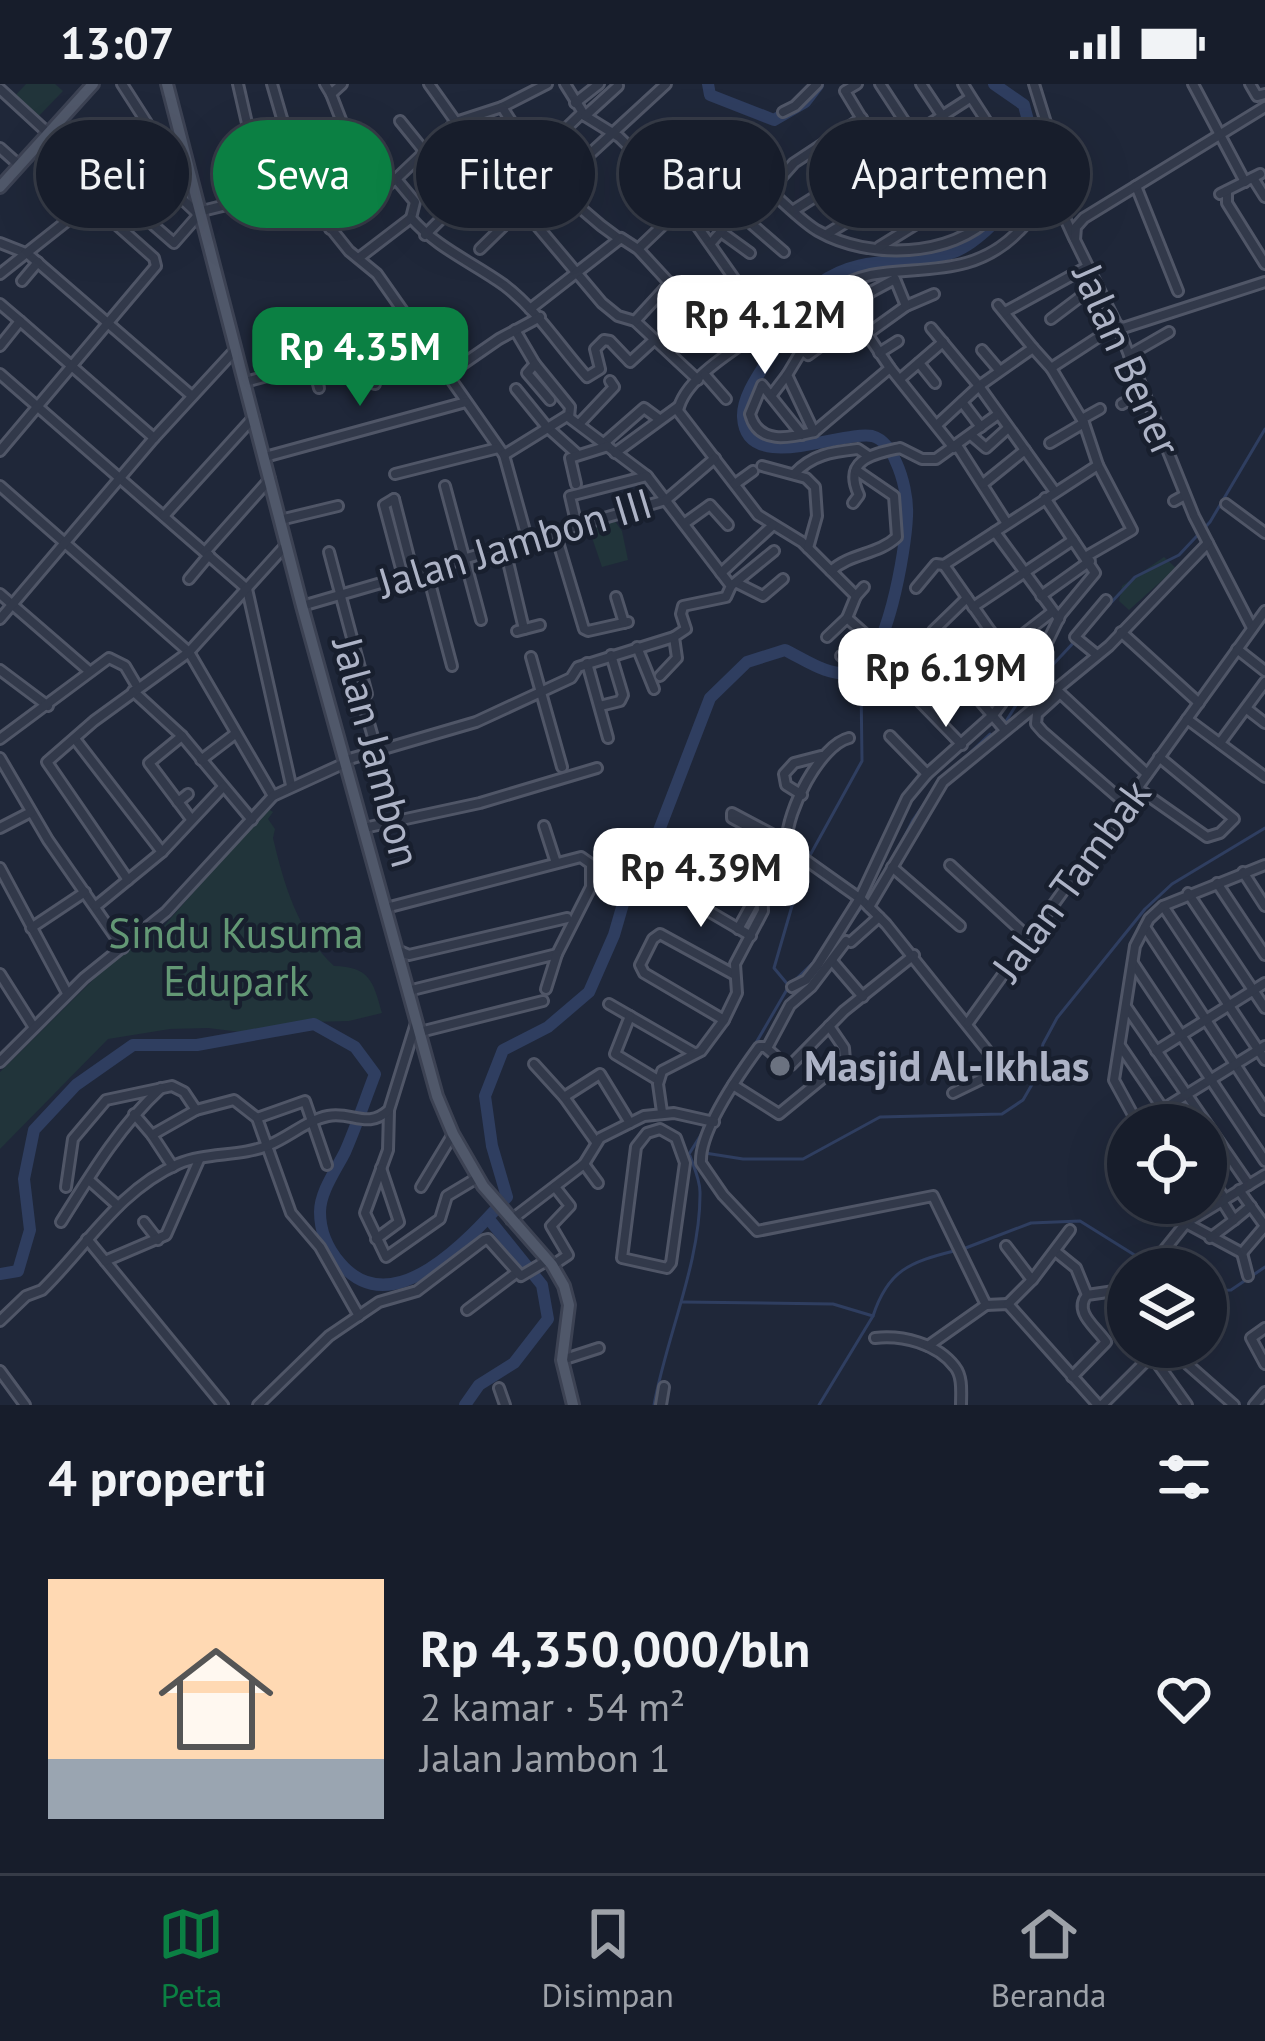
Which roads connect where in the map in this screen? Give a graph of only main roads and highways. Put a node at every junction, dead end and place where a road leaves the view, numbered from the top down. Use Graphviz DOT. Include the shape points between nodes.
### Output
graph roads {
  1 [pos="88,84"];
  2 [pos="171,86"];
  3 [pos="0,187"];
  4 [pos="573,1405"];
  1 -- 3 [label="main road"];
  2 -- 4 [label="main road, Jalan Jambon" via="437,1096 480,1182 564,1286 562,1360"];
}
